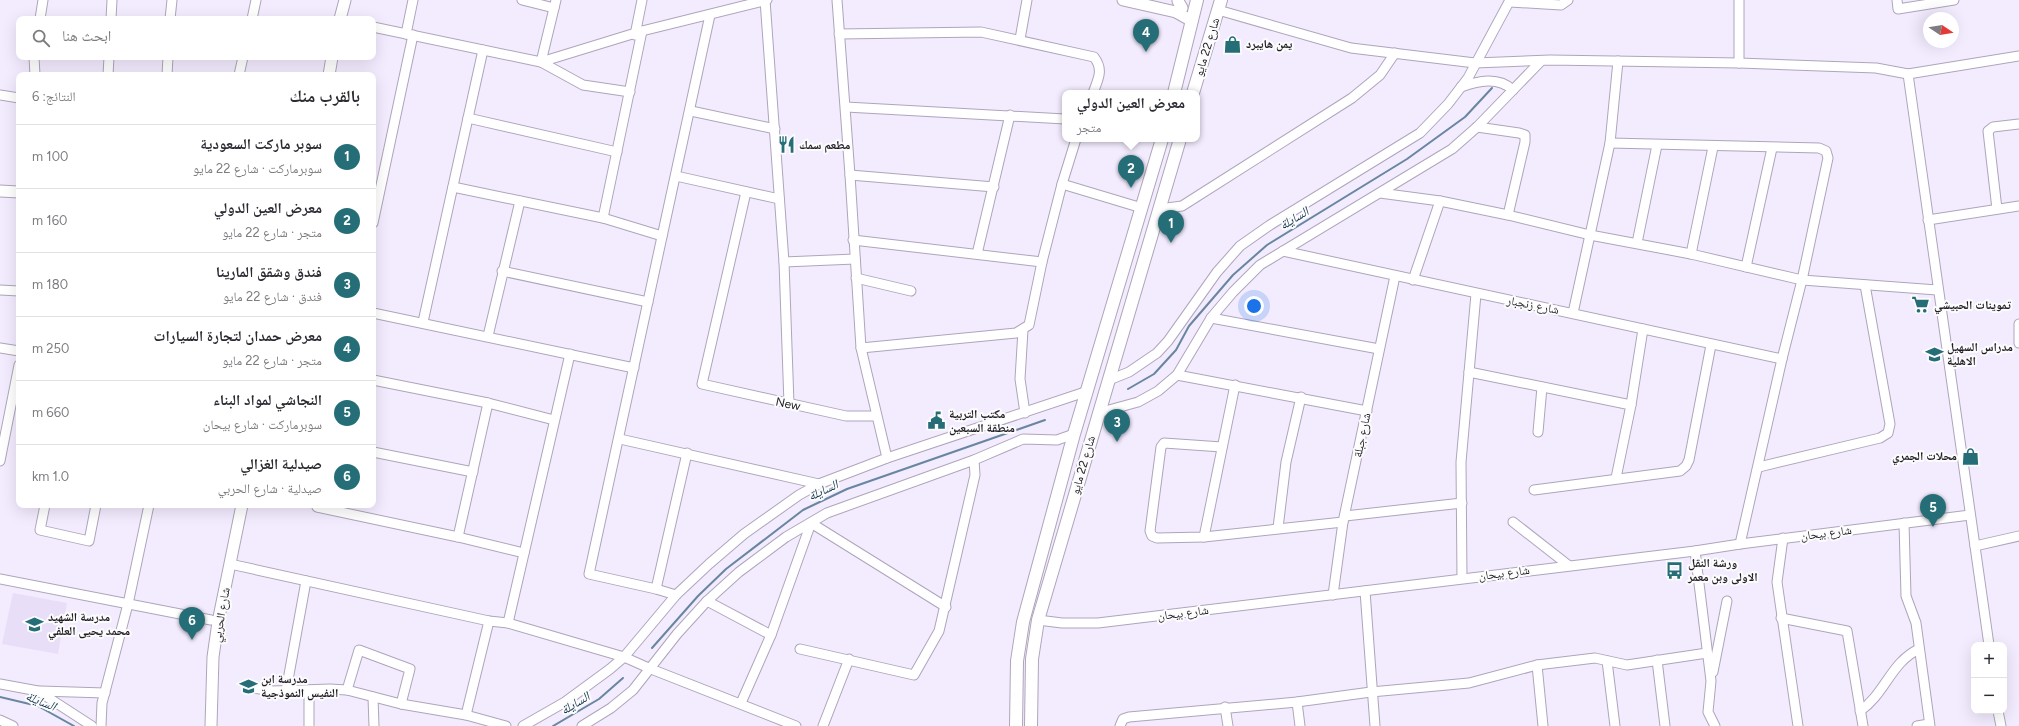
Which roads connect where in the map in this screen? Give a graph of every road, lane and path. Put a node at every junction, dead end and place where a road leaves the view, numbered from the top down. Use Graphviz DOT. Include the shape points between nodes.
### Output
graph roads {
  1 [pos="43,0"];
  2 [pos="112,0"];
  3 [pos="172,0"];
  4 [pos="256,0"];
  5 [pos="338,0"];
  6 [pos="345,0"];
  7 [pos="414,0"];
  8 [pos="522,0"];
  9 [pos="642,0"];
  10 [pos="766,0"];
  11 [pos="837,0"];
  12 [pos="1027,0"];
  13 [pos="1123,0"];
  14 [pos="1197,0"];
  15 [pos="1568,0"];
  16 [pos="1739,0"];
  17 [pos="1897,0"];
  18 [pos="1954,0"];
  19 [pos="1510,1"];
  20 [pos="1178,3"];
  21 [pos="555,4"];
  22 [pos="1219,5"];
  23 [pos="710,15"];
  24 [pos="40,16"];
  25 [pos="111,16"];
  26 [pos="170,16"];
  27 [pos="253,16"];
  28 [pos="334,16"];
  29 [pos="341,16"];
  30 [pos="1192,22"];
  31 [pos="376,28"];
  32 [pos="638,33"];
  33 [pos="839,34"];
  34 [pos="409,35"];
  35 [pos="1020,39"];
  36 [pos="483,50"];
  37 [pos="1395,53"];
  38 [pos="2019,56"];
  39 [pos="34,60"];
  40 [pos="109,60"];
  41 [pos="168,60"];
  42 [pos="242,60"];
  43 [pos="324,60"];
  44 [pos="331,60"];
  45 [pos="1541,61"];
  46 [pos="1618,61"];
  47 [pos="541,62"];
  48 [pos="1475,63"];
  49 [pos="1739,63"];
  50 [pos="34,72"];
  51 [pos="108,72"];
  52 [pos="167,72"];
  53 [pos="240,72"];
  54 [pos="322,72"];
  55 [pos="329,72"];
  56 [pos="1908,74"];
  57 [pos="1461,87"];
  58 [pos="1094,90"];
  59 [pos="1175,90"];
  60 [pos="1195,90"];
  61 [pos="1513,90"];
  62 [pos="630,92"];
  63 [pos="0,95"];
  64 [pos="16,98"];
  65 [pos="846,107"];
  66 [pos="690,111"];
  67 [pos="1010,115"];
  68 [pos="468,118"];
  69 [pos="1062,119"];
  70 [pos="2019,124"];
  71 [pos="1477,127"];
  72 [pos="774,128"];
  73 [pos="1075,142"];
  74 [pos="1161,142"];
  75 [pos="1179,142"];
  76 [pos="1610,143"];
  77 [pos="1657,145"];
  78 [pos="1713,147"];
  79 [pos="1772,148"];
  80 [pos="616,152"];
  81 [pos="850,175"];
  82 [pos="676,176"];
  83 [pos="1062,184"];
  84 [pos="453,187"];
  85 [pos="994,187"];
  86 [pos="0,191"];
  87 [pos="16,192"];
  88 [pos="746,192"];
  89 [pos="1380,193"];
  90 [pos="779,199"];
  91 [pos="520,201"];
  92 [pos="1440,201"];
  93 [pos="2019,206"];
  94 [pos="376,207"];
  95 [pos="1142,208"];
  96 [pos="1159,209"];
  97 [pos="1997,209"];
  98 [pos="1508,215"];
  99 [pos="603,218"];
  100 [pos="1928,220"];
  101 [pos="1590,235"];
  102 [pos="662,236"];
  103 [pos="853,240"];
  104 [pos="1637,243"];
  105 [pos="1283,251"];
  106 [pos="977,254"];
  107 [pos="1691,254"];
  108 [pos="855,259"];
  109 [pos="784,262"];
  110 [pos="1042,262"];
  111 [pos="1746,267"];
  112 [pos="502,271"];
  113 [pos="1395,276"];
  114 [pos="856,278"];
  115 [pos="1413,280"];
  116 [pos="1802,280"];
  117 [pos="1866,285"];
  118 [pos="0,290"];
  119 [pos="911,290"];
  120 [pos="1937,290"];
  121 [pos="16,291"];
  122 [pos="1476,294"];
  123 [pos="648,302"];
  124 [pos="1573,313"];
  125 [pos="376,314"];
  126 [pos="1211,318"];
  127 [pos="423,322"];
  128 [pos="2019,324"];
  129 [pos="1643,329"];
  130 [pos="1023,330"];
  131 [pos="488,336"];
  132 [pos="2019,343"];
  133 [pos="1711,344"];
  134 [pos="0,348"];
  135 [pos="861,348"];
  136 [pos="1379,349"];
  137 [pos="16,351"];
  138 [pos="570,354"];
  139 [pos="1782,359"];
  140 [pos="634,368"];
  141 [pos="1469,372"];
  142 [pos="1177,375"];
  143 [pos="16,380"];
  144 [pos="1109,380"];
  145 [pos="376,381"];
  146 [pos="1235,385"];
  147 [pos="1542,386"];
  148 [pos="1088,391"];
  149 [pos="1300,397"];
  150 [pos="488,403"];
  151 [pos="789,404"];
  152 [pos="1631,405"];
  153 [pos="1367,411"];
  154 [pos="1025,413"];
  155 [pos="1098,413"];
  156 [pos="876,416"];
  157 [pos="554,420"];
  158 [pos="1538,432"];
  159 [pos="1074,434"];
  160 [pos="620,438"];
  161 [pos="1222,447"];
  162 [pos="376,453"];
  163 [pos="687,453"];
  164 [pos="887,458"];
  165 [pos="974,460"];
  166 [pos="0,461"];
  167 [pos="1759,467"];
  168 [pos="473,472"];
  169 [pos="1616,478"];
  170 [pos="819,484"];
  171 [pos="1534,490"];
  172 [pos="1462,503"];
  173 [pos="44,508"];
  174 [pos="96,508"];
  175 [pos="148,508"];
  176 [pos="233,508"];
  177 [pos="241,508"];
  178 [pos="322,508"];
  179 [pos="1970,515"];
  180 [pos="1344,519"];
  181 [pos="1513,522"];
  182 [pos="811,523"];
  183 [pos="1904,523"];
  184 [pos="1278,528"];
  185 [pos="2019,536"];
  186 [pos="458,537"];
  187 [pos="1204,537"];
  188 [pos="1783,538"];
  189 [pos="1740,544"];
  190 [pos="1975,546"];
  191 [pos="1695,551"];
  192 [pos="524,554"];
  193 [pos="230,564"];
  194 [pos="1568,565"];
  195 [pos="1462,578"];
  196 [pos="0,579"];
  197 [pos="306,581"];
  198 [pos="656,589"];
  199 [pos="1365,591"];
  200 [pos="1333,594"];
  201 [pos="676,595"];
  202 [pos="707,601"];
  203 [pos="1726,601"];
  204 [pos="128,604"];
  205 [pos="946,607"];
  206 [pos="1781,618"];
  207 [pos="211,620"];
  208 [pos="1038,620"];
  209 [pos="489,621"];
  210 [pos="508,623"];
  211 [pos="771,635"];
  212 [pos="1989,642"];
  213 [pos="800,649"];
  214 [pos="1919,649"];
  215 [pos="1707,653"];
  216 [pos="624,657"];
  217 [pos="849,659"];
  218 [pos="1657,660"];
  219 [pos="1607,661"];
  220 [pos="1537,665"];
  221 [pos="651,669"];
  222 [pos="1711,680"];
  223 [pos="0,684"];
  224 [pos="253,688"];
  225 [pos="347,690"];
  226 [pos="38,691"];
  227 [pos="286,691"];
  228 [pos="309,691"];
  229 [pos="1371,692"];
  230 [pos="105,693"];
  231 [pos="373,697"];
  232 [pos="1297,702"];
  233 [pos="741,703"];
  234 [pos="401,704"];
  235 [pos="1225,707"];
  236 [pos="1860,711"];
  237 [pos="1999,714"];
  238 [pos="466,715"];
  239 [pos="771,717"];
  240 [pos="0,720"];
  241 [pos="1930,725"];
  242 [pos="12,726"];
  243 [pos="92,726"];
  244 [pos="101,726"];
  245 [pos="205,726"];
  246 [pos="212,726"];
  247 [pos="309,726"];
  248 [pos="374,726"];
  249 [pos="506,726"];
  250 [pos="523,726"];
  251 [pos="582,726"];
  252 [pos="767,726"];
  253 [pos="796,726"];
  254 [pos="823,726"];
  255 [pos="1016,726"];
  256 [pos="1032,726"];
  257 [pos="1120,726"];
  258 [pos="1228,726"];
  259 [pos="1300,726"];
  260 [pos="1374,726"];
  261 [pos="1544,726"];
  262 [pos="1615,726"];
  263 [pos="1665,726"];
  264 [pos="1715,726"];
  265 [pos="1798,726"];
  266 [pos="1863,726"];
  267 [pos="1917,726"];
  268 [pos="2001,726"];
  1 -- 24 [label="street"];
  2 -- 25 [label="street"];
  3 -- 26 [label="street"];
  4 -- 27 [label="street"];
  5 -- 28 [label="street"];
  6 -- 29 [label="street"];
  7 -- 34 [label="street"];
  8 -- 21 [label="street"];
  9 -- 32 [label="street"];
  10 -- 23 [label="street"];
  10 -- 72 [label="street"];
  11 -- 33 [label="street"];
  12 -- 35 [label="street"];
  13 -- 20 [label="street"];
  14 -- 30 [label="main road, شارع 22 مايو"];
  15 -- 19 [label="street" via="1561,5"];
  16 -- 49 [label="street"];
  17 -- 18 [label="street" via="1898,9"];
  19 -- 48 [label="street"];
  20 -- 30 [label="street"];
  21 -- 47 [label="street"];
  22 -- 37 [label="street" via="1351,48"];
  22 -- 60 [label="main road, شارع 22 مايو"];
  23 -- 32 [label="street"];
  23 -- 66 [label="street"];
  30 -- 59 [label="main road, شارع 22 مايو"];
  31 -- 34 [label="street"];
  32 -- 47 [label="street"];
  32 -- 62 [label="street"];
  33 -- 35 [label="street" via="981,32"];
  33 -- 65 [label="street"];
  34 -- 36 [label="street"];
  34 -- 94 [label="street"];
  35 -- 58 [label="street" via="1094,57 1100,64 1101,73"];
  36 -- 47 [label="street"];
  36 -- 68 [label="street"];
  37 -- 48 [label="street"];
  37 -- 96 [label="street" via="1380,76 1352,98 1182,206"];
  38 -- 56 [label="street"];
  39 -- 50 [label="street"];
  40 -- 51 [label="street"];
  41 -- 52 [label="street"];
  42 -- 53 [label="street"];
  43 -- 54 [label="street"];
  44 -- 55 [label="street"];
  45 -- 46 [label="street"];
  45 -- 48 [label="street"];
  45 -- 61 [label="street"];
  46 -- 49 [label="street"];
  46 -- 76 [label="street"];
  47 -- 62 [label="street" via="583,85"];
  48 -- 57 [label="street"];
  49 -- 56 [label="street" via="1876,68"];
  56 -- 100 [label="street"];
  57 -- 61 [label="street" via="1486,80 1504,84"];
  57 -- 144 [label="street" via="1420,133 1240,246 1217,272 1168,342 1157,353 1129,372"];
  61 -- 71 [label="street"];
  62 -- 80 [label="street"];
  63 -- 64 [label="street"];
  65 -- 67 [label="street"];
  65 -- 81 [label="street"];
  66 -- 72 [label="street"];
  66 -- 82 [label="street"];
  67 -- 69 [label="street"];
  67 -- 85 [label="street"];
  68 -- 80 [label="street"];
  68 -- 84 [label="street"];
  70 -- 97 [label="street" via="1993,127 1988,131"];
  71 -- 89 [label="street" via="1452,149"];
  71 -- 98 [label="street" via="1525,136"];
  72 -- 90 [label="street"];
  73 -- 83 [label="street"];
  74 -- 95 [label="main road, شارع 22 مايو"];
  75 -- 96 [label="main road, شارع 22 مايو"];
  76 -- 77 [label="street"];
  76 -- 101 [label="street"];
  77 -- 78 [label="street"];
  77 -- 104 [label="street"];
  78 -- 79 [label="street"];
  78 -- 107 [label="street"];
  79 -- 111 [label="street"];
  79 -- 116 [label="street" via="1819,148 1826,151 1828,158"];
  80 -- 99 [label="street"];
  81 -- 85 [label="street"];
  81 -- 103 [label="street"];
  82 -- 88 [label="street"];
  82 -- 102 [label="street"];
  83 -- 95 [label="street"];
  83 -- 110 [label="street"];
  84 -- 91 [label="street"];
  84 -- 127 [label="street"];
  85 -- 106 [label="street"];
  86 -- 87 [label="street"];
  88 -- 90 [label="street"];
  88 -- 151 [label="street, New" via="702,384"];
  89 -- 92 [label="street"];
  89 -- 105 [label="street"];
  90 -- 109 [label="street"];
  91 -- 99 [label="street"];
  91 -- 112 [label="street"];
  92 -- 98 [label="street"];
  92 -- 115 [label="street"];
  93 -- 97 [label="street"];
  95 -- 148 [label="main road, شارع 22 مايو"];
  96 -- 144 [label="main road, شارع 22 مايو"];
  97 -- 100 [label="street"];
  98 -- 101 [label="street"];
  99 -- 102 [label="street"];
  100 -- 120 [label="street"];
  101 -- 104 [label="street"];
  101 -- 124 [label="street"];
  102 -- 123 [label="street"];
  103 -- 106 [label="street"];
  103 -- 108 [label="street"];
  104 -- 107 [label="street"];
  105 -- 113 [label="street, شارع زنجبار"];
  105 -- 126 [label="street" via="1260,265"];
  106 -- 110 [label="street"];
  107 -- 111 [label="street"];
  108 -- 109 [label="street"];
  108 -- 114 [label="street"];
  109 -- 151 [label="street"];
  110 -- 130 [label="street" via="1032,318"];
  111 -- 116 [label="street"];
  112 -- 123 [label="street"];
  112 -- 131 [label="street"];
  113 -- 115 [label="street, شارع زنجبار"];
  113 -- 136 [label="street, شارع جبلة"];
  114 -- 119 [label="street"];
  114 -- 135 [label="street"];
  115 -- 122 [label="street, شارع زنجبار"];
  116 -- 117 [label="street"];
  116 -- 139 [label="street"];
  117 -- 120 [label="street"];
  117 -- 167 [label="street" via="1890,424 1888,433 1880,438"];
  118 -- 121 [label="street"];
  120 -- 179 [label="street"];
  122 -- 124 [label="street, شارع زنجبار"];
  122 -- 141 [label="street"];
  123 -- 140 [label="street"];
  124 -- 129 [label="street, شارع زنجبار"];
  125 -- 127 [label="street"];
  126 -- 136 [label="street"];
  126 -- 142 [label="street"];
  127 -- 131 [label="street"];
  128 -- 132 [label="street"];
  129 -- 133 [label="street, شارع زنجبار"];
  129 -- 152 [label="street"];
  130 -- 135 [label="street" via="1016,333"];
  130 -- 154 [label="street" via="1020,379"];
  131 -- 138 [label="street"];
  133 -- 139 [label="street, شارع زنجبار"];
  133 -- 169 [label="street" via="1686,466 1680,471"];
  134 -- 137 [label="street"];
  135 -- 156 [label="street"];
  136 -- 153 [label="street, شارع جبلة"];
  138 -- 140 [label="street"];
  138 -- 157 [label="street"];
  139 -- 167 [label="street"];
  140 -- 160 [label="street"];
  141 -- 147 [label="street"];
  141 -- 172 [label="street" via="1461,462"];
  142 -- 146 [label="street"];
  142 -- 155 [label="street" via="1158,391 1138,402"];
  143 -- 166 [label="street"];
  144 -- 148 [label="main road"];
  144 -- 155 [label="main road, شارع 22 مايو"];
  145 -- 150 [label="street"];
  146 -- 149 [label="street"];
  146 -- 161 [label="street"];
  147 -- 152 [label="street"];
  147 -- 158 [label="street"];
  148 -- 154 [label="street"];
  148 -- 159 [label="main road, شارع 22 مايو"];
  149 -- 153 [label="street"];
  149 -- 184 [label="street" via="1286,462"];
  150 -- 157 [label="street"];
  150 -- 168 [label="street"];
  151 -- 156 [label="street, New" via="846,416"];
  152 -- 169 [label="street"];
  153 -- 180 [label="street, شارع جبلة"];
  154 -- 164 [label="street"];
  155 -- 159 [label="main road"];
  155 -- 208 [label="main road, شارع 22 مايو"];
  156 -- 164 [label="street"];
  157 -- 192 [label="street"];
  159 -- 165 [label="street" via="1057,440 1023,439"];
  159 -- 255 [label="main road, شارع 22 مايو" via="1023,622 1017,661"];
  160 -- 163 [label="street"];
  160 -- 198 [label="street" via="589,574"];
  161 -- 187 [label="street"];
  161 -- 187 [label="street" via="1168,442 1161,447 1150,531 1152,536"];
  162 -- 168 [label="street"];
  163 -- 170 [label="street"];
  163 -- 198 [label="street"];
  164 -- 170 [label="street"];
  165 -- 182 [label="street" via="827,513"];
  165 -- 205 [label="street" via="975,475"];
  167 -- 189 [label="street"];
  168 -- 186 [label="street"];
  169 -- 171 [label="street"];
  170 -- 201 [label="street" via="744,534"];
  172 -- 180 [label="street"];
  172 -- 195 [label="street"];
  173 -- 174 [label="street" via="40,530 90,541"];
  175 -- 204 [label="street"];
  176 -- 207 [label="street, شارع الحربي"];
  177 -- 193 [label="street, شارع الحربي"];
  178 -- 186 [label="street"];
  179 -- 183 [label="street, شارع بيحان"];
  179 -- 190 [label="street"];
  180 -- 184 [label="street"];
  180 -- 200 [label="street, شارع جبلة"];
  181 -- 194 [label="street"];
  182 -- 202 [label="street" via="756,558"];
  182 -- 205 [label="street"];
  182 -- 211 [label="street"];
  183 -- 188 [label="street, شارع بيحان"];
  183 -- 214 [label="street" via="1906,596 1916,623"];
  184 -- 187 [label="street"];
  185 -- 190 [label="street"];
  186 -- 192 [label="street"];
  188 -- 189 [label="street, شارع بيحان"];
  188 -- 206 [label="street" via="1777,582"];
  189 -- 191 [label="street, شارع بيحان"];
  190 -- 212 [label="street"];
  191 -- 194 [label="street, شارع بيحان"];
  191 -- 215 [label="street"];
  192 -- 210 [label="street"];
  193 -- 197 [label="street"];
  193 -- 246 [label="street, شارع الحربي" via="213,657"];
  194 -- 195 [label="street, شارع بيحان"];
  195 -- 199 [label="street, شارع بيحان"];
  196 -- 204 [label="street"];
  197 -- 209 [label="street"];
  197 -- 227 [label="street"];
  198 -- 201 [label="street"];
  199 -- 200 [label="street, شارع بيحان"];
  199 -- 229 [label="street"];
  200 -- 208 [label="street, شارع بيحان" via="1098,623"];
  201 -- 216 [label="street"];
  202 -- 211 [label="street"];
  202 -- 221 [label="street" via="677,634"];
  203 -- 222 [label="street"];
  204 -- 207 [label="street"];
  204 -- 230 [label="street"];
  205 -- 217 [label="street" via="939,631 914,675"];
  206 -- 236 [label="street" via="1847,631"];
  206 -- 265 [label="street"];
  207 -- 245 [label="street, شارع الحربي" via="206,656"];
  208 -- 256 [label="main road, شارع 22 مايو" via="1032,659"];
  209 -- 210 [label="street"];
  209 -- 238 [label="street"];
  210 -- 216 [label="street"];
  211 -- 233 [label="street"];
  213 -- 217 [label="street"];
  214 -- 236 [label="street" via="1898,664 1879,693"];
  214 -- 241 [label="street"];
  215 -- 218 [label="street"];
  215 -- 222 [label="street"];
  216 -- 221 [label="street"];
  216 -- 250 [label="street" via="570,699"];
  217 -- 254 [label="street"];
  218 -- 219 [label="street" via="1627,665"];
  218 -- 263 [label="street"];
  219 -- 220 [label="street" via="1595,658"];
  219 -- 262 [label="street"];
  220 -- 229 [label="street" via="1468,683"];
  220 -- 261 [label="street"];
  221 -- 233 [label="street"];
  221 -- 251 [label="street" via="622,699"];
  222 -- 264 [label="street" via="1708,712"];
  223 -- 226 [label="street"];
  224 -- 227 [label="street"];
  225 -- 228 [label="street" via="330,688"];
  225 -- 231 [label="street"];
  225 -- 234 [label="street" via="359,650 410,669"];
  226 -- 230 [label="street"];
  226 -- 243 [label="street"];
  227 -- 228 [label="street"];
  228 -- 247 [label="street"];
  229 -- 232 [label="street"];
  229 -- 260 [label="street"];
  230 -- 244 [label="street"];
  231 -- 234 [label="street"];
  231 -- 248 [label="street"];
  232 -- 235 [label="street"];
  232 -- 259 [label="street"];
  233 -- 239 [label="street"];
  234 -- 238 [label="street"];
  235 -- 257 [label="street" via="1129,717 1123,719"];
  235 -- 258 [label="street"];
  236 -- 266 [label="street"];
  237 -- 268 [label="street"];
  238 -- 249 [label="street"];
  239 -- 252 [label="street"];
  239 -- 253 [label="street"];
  240 -- 242 [label="street"];
  241 -- 267 [label="street"];
}
